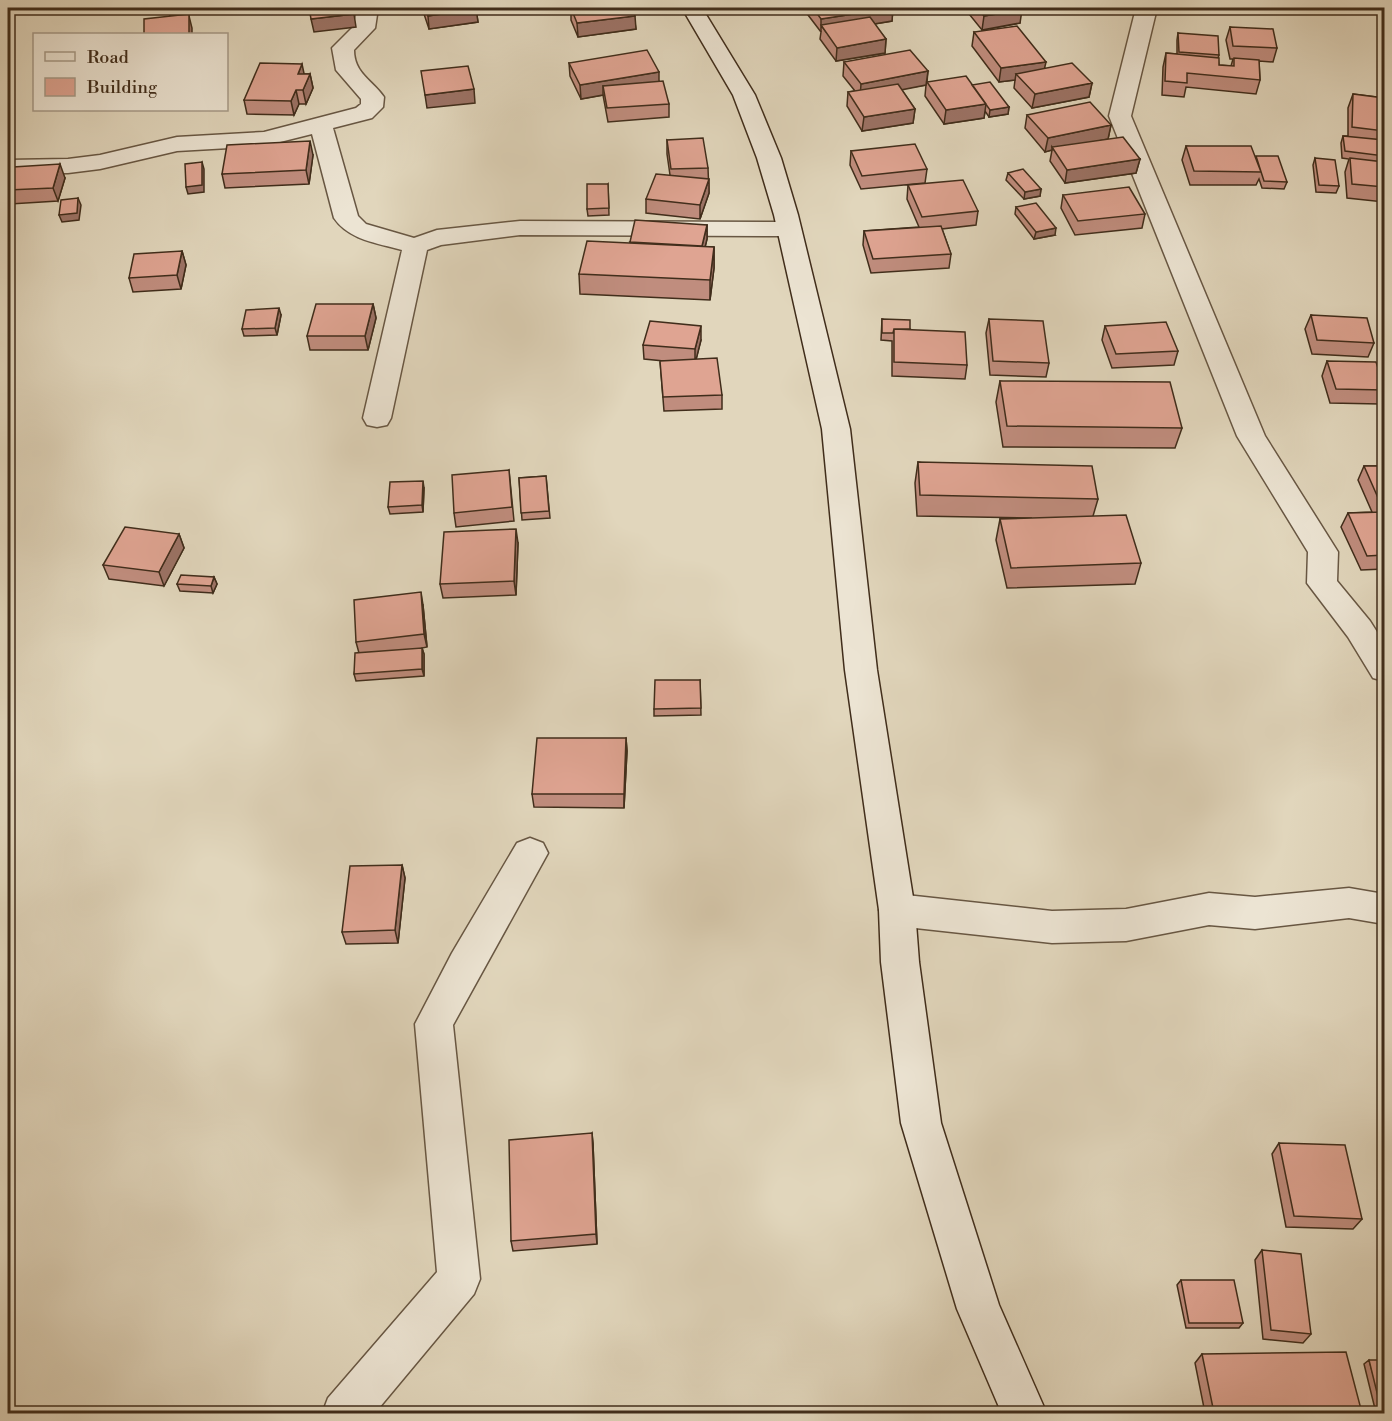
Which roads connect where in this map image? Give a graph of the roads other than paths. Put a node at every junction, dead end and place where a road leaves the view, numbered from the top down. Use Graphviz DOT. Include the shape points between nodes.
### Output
graph roads {
  1 [pos="367,8"];
  2 [pos="692,8"];
  3 [pos="1146,8"];
  4 [pos="321,125"];
  5 [pos="8,167"];
  6 [pos="789,230"];
  7 [pos="416,246"];
  8 [pos="377,418"];
  9 [pos="1384,669"];
  10 [pos="530,853"];
  11 [pos="1384,909"];
  12 [pos="897,910"];
  13 [pos="344,1413"];
  14 [pos="1025,1413"];
  1 -- 4 [label="street" via="364,28 343,48 342,61 350,76 373,97 372,107"];
  2 -- 6 [label="street" via="744,94 770,158"];
  3 -- 9 [label="street" via="1120,116 1251,436 1323,552 1322,583 1359,629"];
  4 -- 5 [label="street" via="264,139 177,144 100,162"];
  4 -- 7 [label="street" via="345,218 357,229"];
  6 -- 7 [label="street" via="520,228 437,238"];
  6 -- 12 [label="street" via="836,429 861,670"];
  7 -- 8 [label="street"];
  10 -- 13 [label="street" via="434,1024 459,1279"];
  11 -- 12 [label="street" via="1349,903 1255,913 1209,909 1126,925 1052,927"];
  12 -- 14 [label="street" via="921,1123 979,1309"];
}
